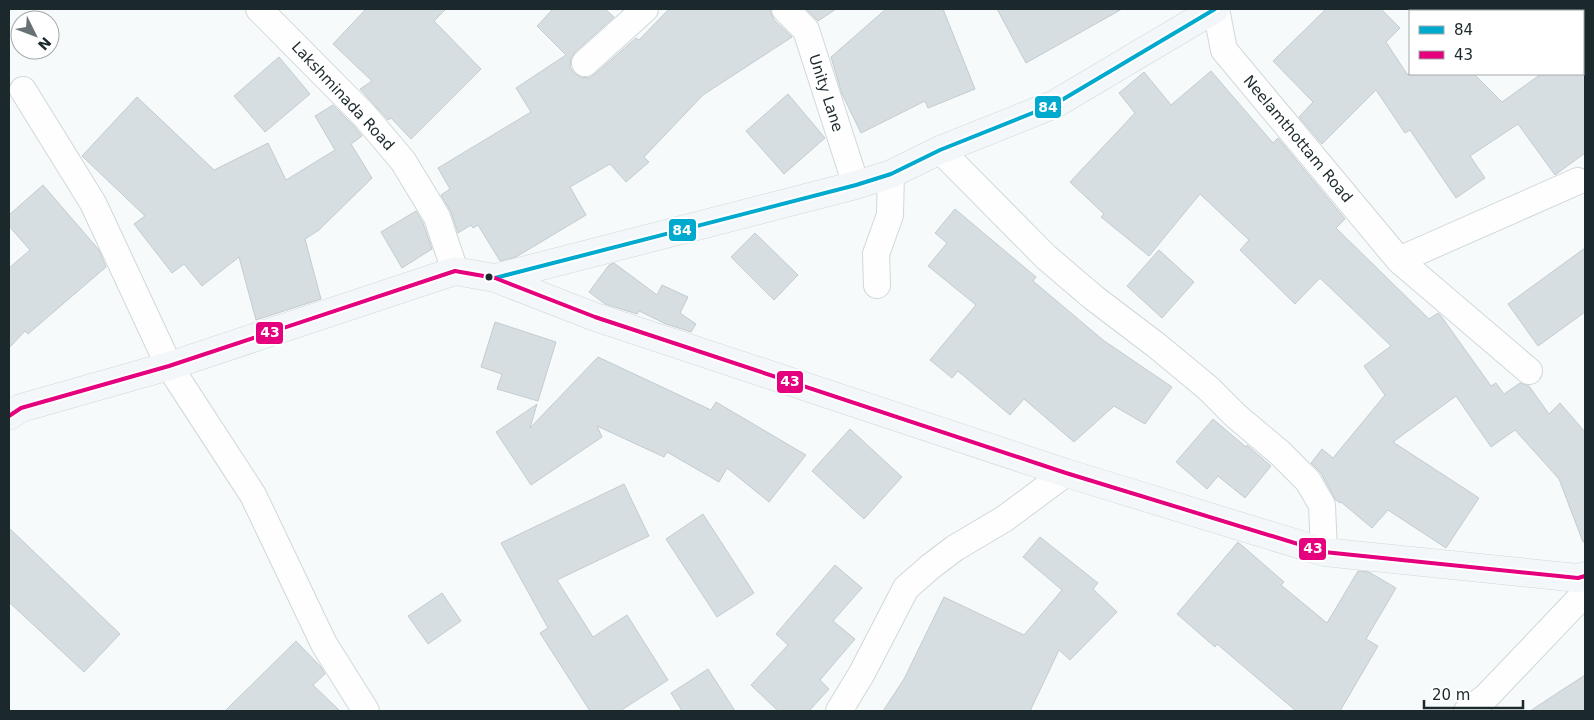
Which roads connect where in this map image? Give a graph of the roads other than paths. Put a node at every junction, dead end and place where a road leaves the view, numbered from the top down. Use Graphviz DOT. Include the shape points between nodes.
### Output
graph roads {
  1 [pos="259,9"];
  2 [pos="645,9"];
  3 [pos="785,9"];
  4 [pos="1216,9"];
  5 [pos="585,63"];
  6 [pos="22,90"];
  7 [pos="940,150"];
  8 [pos="891,174"];
  9 [pos="1578,181"];
  10 [pos="856,185"];
  11 [pos="1399,260"];
  12 [pos="455,272"];
  13 [pos="495,278"];
  14 [pos="877,285"];
  15 [pos="169,366"];
  16 [pos="1529,371"];
  17 [pos="9,416"];
  18 [pos="1066,473"];
  19 [pos="1324,552"];
  20 [pos="1585,576"];
  21 [pos="1585,593"];
  22 [pos="366,711"];
  23 [pos="839,711"];
  24 [pos="1467,711"];
  1 -- 12 [label="street, Lakshminada Road" via="364,115 403,162 437,217"];
  2 -- 5 [label="street"];
  3 -- 10 [label="street, Unity Lane" via="806,30"];
  4 -- 7 [label="main road" via="1055,104"];
  4 -- 11 [label="street, Neelamthottam Road" via="1224,50"];
  6 -- 15 [label="street" via="93,203"];
  7 -- 8 [label="main road"];
  7 -- 19 [label="street" via="1046,257 1208,388 1308,481 1322,505"];
  8 -- 10 [label="main road"];
  8 -- 14 [label="street" via="890,215 876,254"];
  9 -- 11 [label="street"];
  10 -- 13 [label="main road"];
  11 -- 16 [label="street, Neelamthottam Road"];
  12 -- 13 [label="main road"];
  12 -- 15 [label="main road"];
  13 -- 18 [label="main road" via="595,317"];
  15 -- 17 [label="main road" via="21,408"];
  15 -- 22 [label="street" via="253,495 324,644"];
  18 -- 19 [label="main road"];
  18 -- 23 [label="street" via="1004,519 955,548 906,588"];
  19 -- 20 [label="main road" via="1578,578"];
  21 -- 24 [label="street" via="1486,697"];
}
